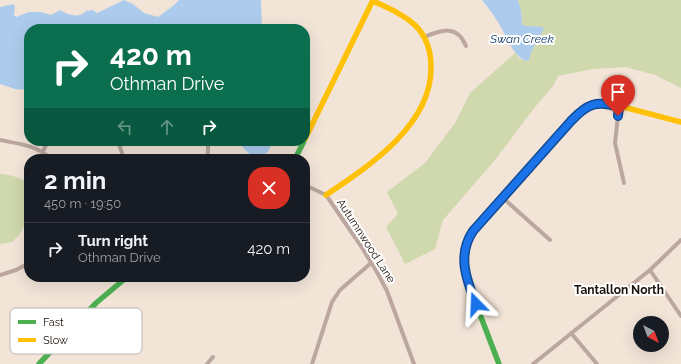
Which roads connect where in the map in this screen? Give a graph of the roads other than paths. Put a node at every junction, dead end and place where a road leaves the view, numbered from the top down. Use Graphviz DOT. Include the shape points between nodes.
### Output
graph roads {
  1 [pos="373,0"];
  2 [pos="424,37"];
  3 [pos="466,46"];
  4 [pos="619,107"];
  5 [pos="681,122"];
  6 [pos="310,128"];
  7 [pos="0,140"];
  8 [pos="24,144"];
  9 [pos="34,146"];
  10 [pos="45,146"];
  11 [pos="42,151"];
  12 [pos="45,154"];
  13 [pos="624,183"];
  14 [pos="310,187"];
  15 [pos="326,195"];
  16 [pos="503,198"];
  17 [pos="550,240"];
  18 [pos="681,240"];
  19 [pos="371,263"];
  20 [pos="24,266"];
  21 [pos="650,270"];
  22 [pos="0,275"];
  23 [pos="120,282"];
  24 [pos="91,308"];
  25 [pos="681,316"];
  26 [pos="571,333"];
  27 [pos="48,354"];
  28 [pos="213,357"];
  29 [pos="39,364"];
  30 [pos="207,364"];
  31 [pos="312,364"];
  32 [pos="414,364"];
  33 [pos="499,364"];
  34 [pos="533,364"];
  35 [pos="597,364"];
  1 -- 2 [label="street" via="411,22"];
  1 -- 6 [label="street"];
  2 -- 3 [label="street" via="442,31 454,32 463,39"];
  2 -- 15 [label="street" via="431,60 432,79 418,114 374,161"];
  4 -- 5 [label="street"];
  4 -- 13 [label="street" via="615,143"];
  4 -- 16 [label="street" via="599,103 582,111"];
  7 -- 8 [label="street"];
  9 -- 11 [label="street"];
  10 -- 11 [label="street"];
  11 -- 12 [label="street"];
  14 -- 15 [label="street, Autumnwood Lane"];
  15 -- 19 [label="street, Autumnwood Lane"];
  16 -- 17 [label="street"];
  16 -- 33 [label="street" via="471,234 465,250 464,263 471,291"];
  18 -- 21 [label="street"];
  19 -- 31 [label="street" via="340,290 332,302"];
  19 -- 32 [label="street, Autumnwood Lane" via="387,291"];
  20 -- 22 [label="street"];
  21 -- 25 [label="street"];
  21 -- 26 [label="street"];
  23 -- 24 [label="street"];
  26 -- 34 [label="street"];
  26 -- 35 [label="street"];
  27 -- 29 [label="street"];
  28 -- 30 [label="street"];
}
